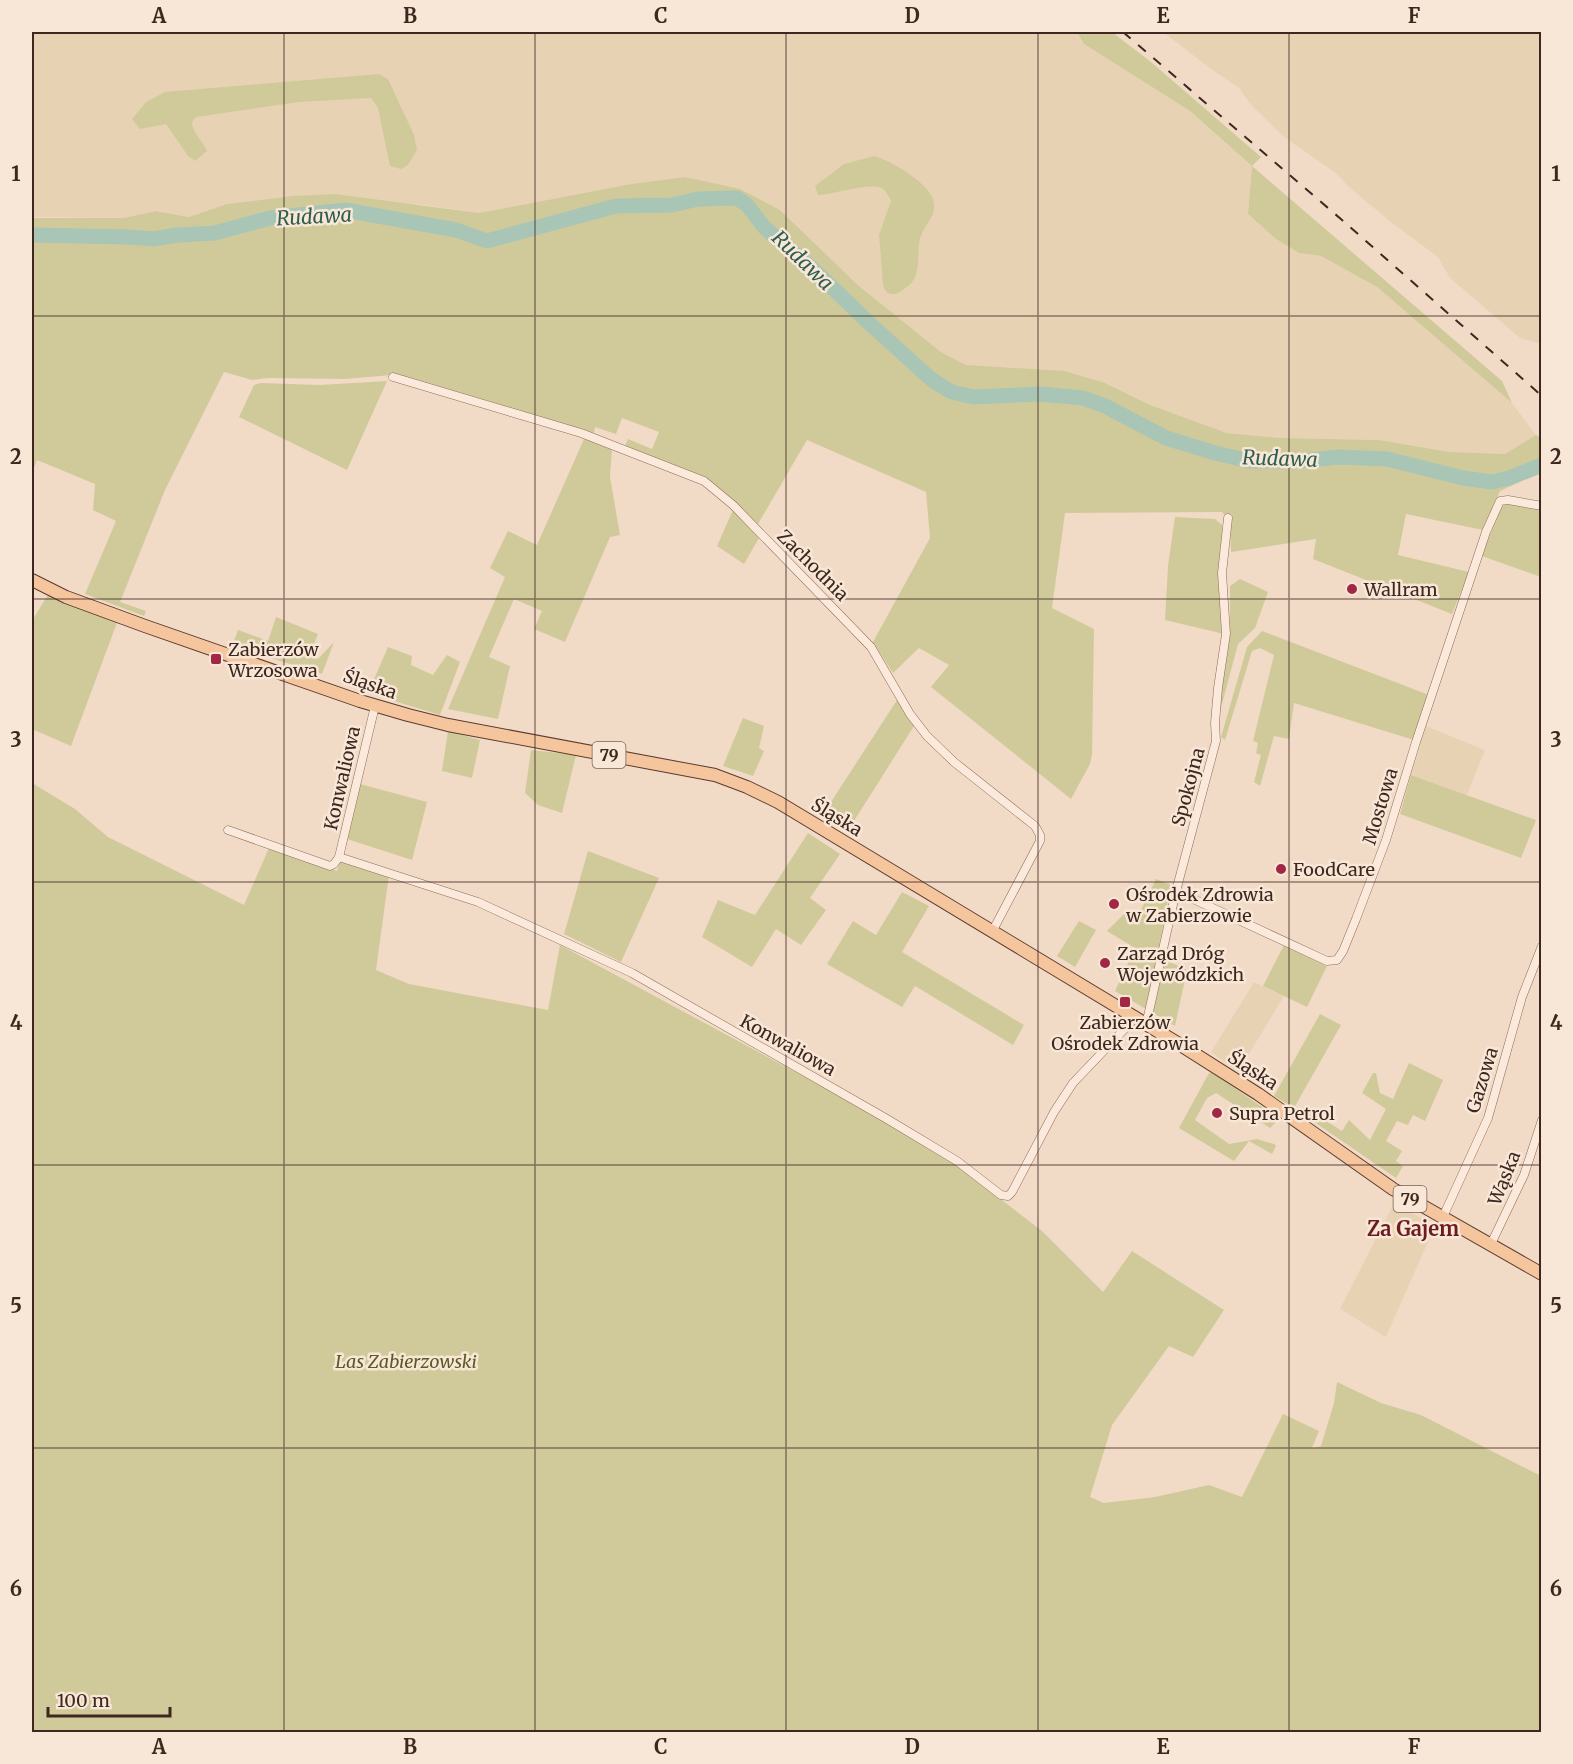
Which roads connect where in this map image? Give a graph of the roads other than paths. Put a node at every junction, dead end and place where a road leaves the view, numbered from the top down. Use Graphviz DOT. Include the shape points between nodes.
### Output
graph roads {
  1 [pos="393,377"];
  2 [pos="1542,506"];
  3 [pos="1228,518"];
  4 [pos="32,580"];
  5 [pos="375,706"];
  6 [pos="228,830"];
  7 [pos="339,857"];
  8 [pos="1176,891"];
  9 [pos="992,932"];
  10 [pos="1542,946"];
  11 [pos="1140,1022"];
  12 [pos="1542,1120"];
  13 [pos="1442,1219"];
  14 [pos="1490,1246"];
  15 [pos="1542,1274"];
  1 -- 9 [label="street, Zachodnia" via="601,441 704,481 733,505 872,647 927,736 1039,832 1040,841"];
  2 -- 8 [label="street, Mostowa" via="1500,501 1486,532 1386,840 1337,960 1327,961"];
  3 -- 8 [label="street, Spokojna" via="1222,573 1226,634 1216,741"];
  4 -- 5 [label="main road, Śląska / 79" via="81,602"];
  5 -- 7 [label="street, Konwaliowa"];
  5 -- 9 [label="main road, Śląska / 79" via="448,725 708,774 747,787"];
  6 -- 7 [label="street, Konwaliowa" via="330,866"];
  7 -- 11 [label="street, Konwaliowa" via="478,902 632,973 878,1113 957,1161 1001,1195 1012,1192 1073,1083"];
  8 -- 11 [label="street, Spokojna"];
  9 -- 11 [label="main road, Śląska / 79"];
  10 -- 13 [label="street, Gazowa" via="1522,997 1488,1118"];
  11 -- 13 [label="main road, Śląska / 79" via="1258,1094 1385,1184"];
  12 -- 14 [label="street, Wąska" via="1524,1175"];
  13 -- 14 [label="main road, Śląska / 79"];
  14 -- 15 [label="main road, Śląska / 79"];
}
